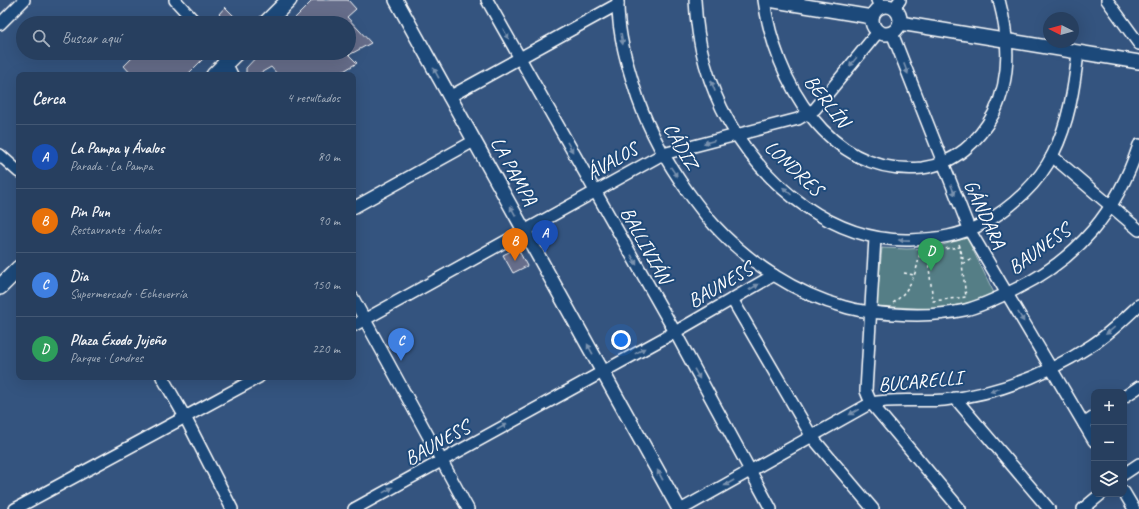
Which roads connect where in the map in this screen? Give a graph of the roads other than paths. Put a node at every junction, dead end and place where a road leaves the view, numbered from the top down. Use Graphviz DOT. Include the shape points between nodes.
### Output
graph roads {
  1 [pos="24,0"];
  2 [pos="175,0"];
  3 [pos="289,0"];
  4 [pos="396,0"];
  5 [pos="487,0"];
  6 [pos="695,0"];
  7 [pos="764,0"];
  8 [pos="769,0"];
  9 [pos="999,0"];
  10 [pos="1107,0"];
  11 [pos="618,2"];
  12 [pos="897,4"];
  13 [pos="876,8"];
  14 [pos="190,16"];
  15 [pos="273,16"];
  16 [pos="0,24"];
  17 [pos="896,28"];
  18 [pos="878,32"];
  19 [pos="1006,41"];
  20 [pos="1139,44"];
  21 [pos="1078,53"];
  22 [pos="519,58"];
  23 [pos="229,61"];
  24 [pos="1139,62"];
  25 [pos="217,72"];
  26 [pos="449,97"];
  27 [pos="809,114"];
  28 [pos="737,135"];
  29 [pos="474,141"];
  30 [pos="1139,145"];
  31 [pos="663,154"];
  32 [pos="0,155"];
  33 [pos="1052,156"];
  34 [pos="942,163"];
  35 [pos="16,169"];
  36 [pos="596,191"];
  37 [pos="356,206"];
  38 [pos="1111,207"];
  39 [pos="1139,230"];
  40 [pos="524,231"];
  41 [pos="970,231"];
  42 [pos="875,238"];
  43 [pos="16,271"];
  44 [pos="774,276"];
  45 [pos="0,287"];
  46 [pos="1006,294"];
  47 [pos="732,299"];
  48 [pos="356,304"];
  49 [pos="1139,305"];
  50 [pos="870,312"];
  51 [pos="364,320"];
  52 [pos="356,324"];
  53 [pos="674,332"];
  54 [pos="1051,367"];
  55 [pos="602,372"];
  56 [pos="164,380"];
  57 [pos="253,380"];
  58 [pos="1139,387"];
  59 [pos="1127,395"];
  60 [pos="955,398"];
  61 [pos="871,403"];
  62 [pos="185,417"];
  63 [pos="1091,419"];
  64 [pos="1084,424"];
  65 [pos="1091,436"];
  66 [pos="812,437"];
  67 [pos="442,461"];
  68 [pos="1139,464"];
  69 [pos="750,470"];
  70 [pos="1127,472"];
  71 [pos="1097,497"];
  72 [pos="1127,497"];
  73 [pos="14,509"];
  74 [pos="232,509"];
  75 [pos="354,509"];
  76 [pos="468,509"];
  77 [pos="679,509"];
  78 [pos="682,509"];
  79 [pos="771,509"];
  80 [pos="873,509"];
  81 [pos="960,509"];
  82 [pos="1049,509"];
  83 [pos="1083,509"];
  84 [pos="1134,509"];
  1 -- 16 [label="street"];
  2 -- 14 [label="street"];
  3 -- 15 [label="main road"];
  26 -- 4 [label="street, LA PAMPA, one-way"];
  5 -- 22 [label="street, BALLIVIÁN, one-way"];
  28 -- 6 [label="street, LONDRES, one-way" via="720,104 699,42"];
  7 -- 27 [label="street, BERLÍN" via="776,51 790,84"];
  8 -- 13 [label="street"];
  9 -- 19 [label="street, BERLÍN"];
  10 -- 20 [label="street"];
  11 -- 22 [label="street"];
  11 -- 31 [label="street, CÁDIZ, one-way" via="626,61 651,132"];
  12 -- 13 [label="street"];
  12 -- 17 [label="street" via="899,15"];
  13 -- 18 [label="street" via="872,25"];
  17 -- 18 [label="street" via="885,34"];
  17 -- 19 [label="street"];
  17 -- 34 [label="street, GÁNDARA, one-way"];
  18 -- 27 [label="street, ÁVALOS, one-way"];
  19 -- 21 [label="street"];
  19 -- 34 [label="street, BERLÍN" via="1003,90 990,120 970,146"];
  21 -- 24 [label="street"];
  21 -- 33 [label="street, LONDRES" via="1066,122"];
  22 -- 26 [label="street"];
  22 -- 36 [label="street, BALLIVIÁN, one-way"];
  23 -- 25 [label="main road"];
  26 -- 29 [label="street, LA PAMPA"];
  27 -- 28 [label="street, ÁVALOS"];
  27 -- 34 [label="street, BERLÍN" via="832,139 861,158 910,169"];
  28 -- 31 [label="street, ÁVALOS, one-way"];
  42 -- 28 [label="street, LONDRES, one-way" via="830,222 801,203 768,174"];
  29 -- 37 [label="street"];
  40 -- 29 [label="street, LA PAMPA, one-way"];
  30 -- 38 [label="street, BAUNESS"];
  31 -- 36 [label="street, ÁVALOS"];
  31 -- 44 [label="street, CÁDIZ, one-way" via="673,172 716,227"];
  32 -- 35 [label="street"];
  33 -- 38 [label="street"];
  33 -- 41 [label="street, LONDRES" via="1025,192 996,216"];
  34 -- 41 [label="street, GÁNDARA, one-way"];
  36 -- 40 [label="street, ÁVALOS"];
  36 -- 53 [label="street, BALLIVIÁN, one-way"];
  38 -- 39 [label="street"];
  38 -- 46 [label="street, BAUNESS" via="1068,255 1028,283"];
  40 -- 51 [label="street, ÁVALOS"];
  55 -- 40 [label="street, LA PAMPA, one-way"];
  41 -- 42 [label="street, LONDRES, one-way" via="921,240"];
  41 -- 46 [label="street, GÁNDARA"];
  42 -- 50 [label="street"];
  43 -- 45 [label="main road"];
  47 -- 44 [label="street, BAUNESS, one-way"];
  44 -- 50 [label="street, BAUNESS" via="830,302"];
  46 -- 50 [label="street, BAUNESS" via="967,309 938,314 912,316"];
  46 -- 54 [label="street, GÁNDARA, one-way"];
  47 -- 53 [label="street, BAUNESS"];
  47 -- 66 [label="street"];
  48 -- 51 [label="street"];
  49 -- 54 [label="street, BUCARELLI, one-way" via="1092,345"];
  50 -- 61 [label="street" via="865,384"];
  51 -- 52 [label="street, ÁVALOS"];
  51 -- 67 [label="street"];
  55 -- 53 [label="street, BAUNESS, one-way"];
  53 -- 69 [label="street, BALLIVIÁN, one-way"];
  54 -- 60 [label="street, BUCARELLI, one-way" via="1033,377 986,393"];
  54 -- 64 [label="street, GÁNDARA"];
  67 -- 55 [label="street, BAUNESS, one-way"];
  77 -- 55 [label="street, LA PAMPA, one-way"];
  56 -- 62 [label="street"];
  57 -- 62 [label="street"];
  58 -- 59 [label="street"];
  60 -- 61 [label="street, BUCARELLI"];
  60 -- 82 [label="street"];
  61 -- 66 [label="street, BUCARELLI, one-way"];
  61 -- 81 [label="street"];
  62 -- 73 [label="street"];
  62 -- 74 [label="street"];
  63 -- 64 [label="street"];
  64 -- 65 [label="street, GÁNDARA"];
  66 -- 69 [label="street, BUCARELLI"];
  66 -- 80 [label="street"];
  75 -- 67 [label="street, BAUNESS, one-way"];
  67 -- 76 [label="street"];
  68 -- 70 [label="street"];
  69 -- 78 [label="street, BUCARELLI, one-way"];
  69 -- 79 [label="street, BALLIVIÁN"];
  71 -- 83 [label="street"];
  72 -- 84 [label="street"];
}
